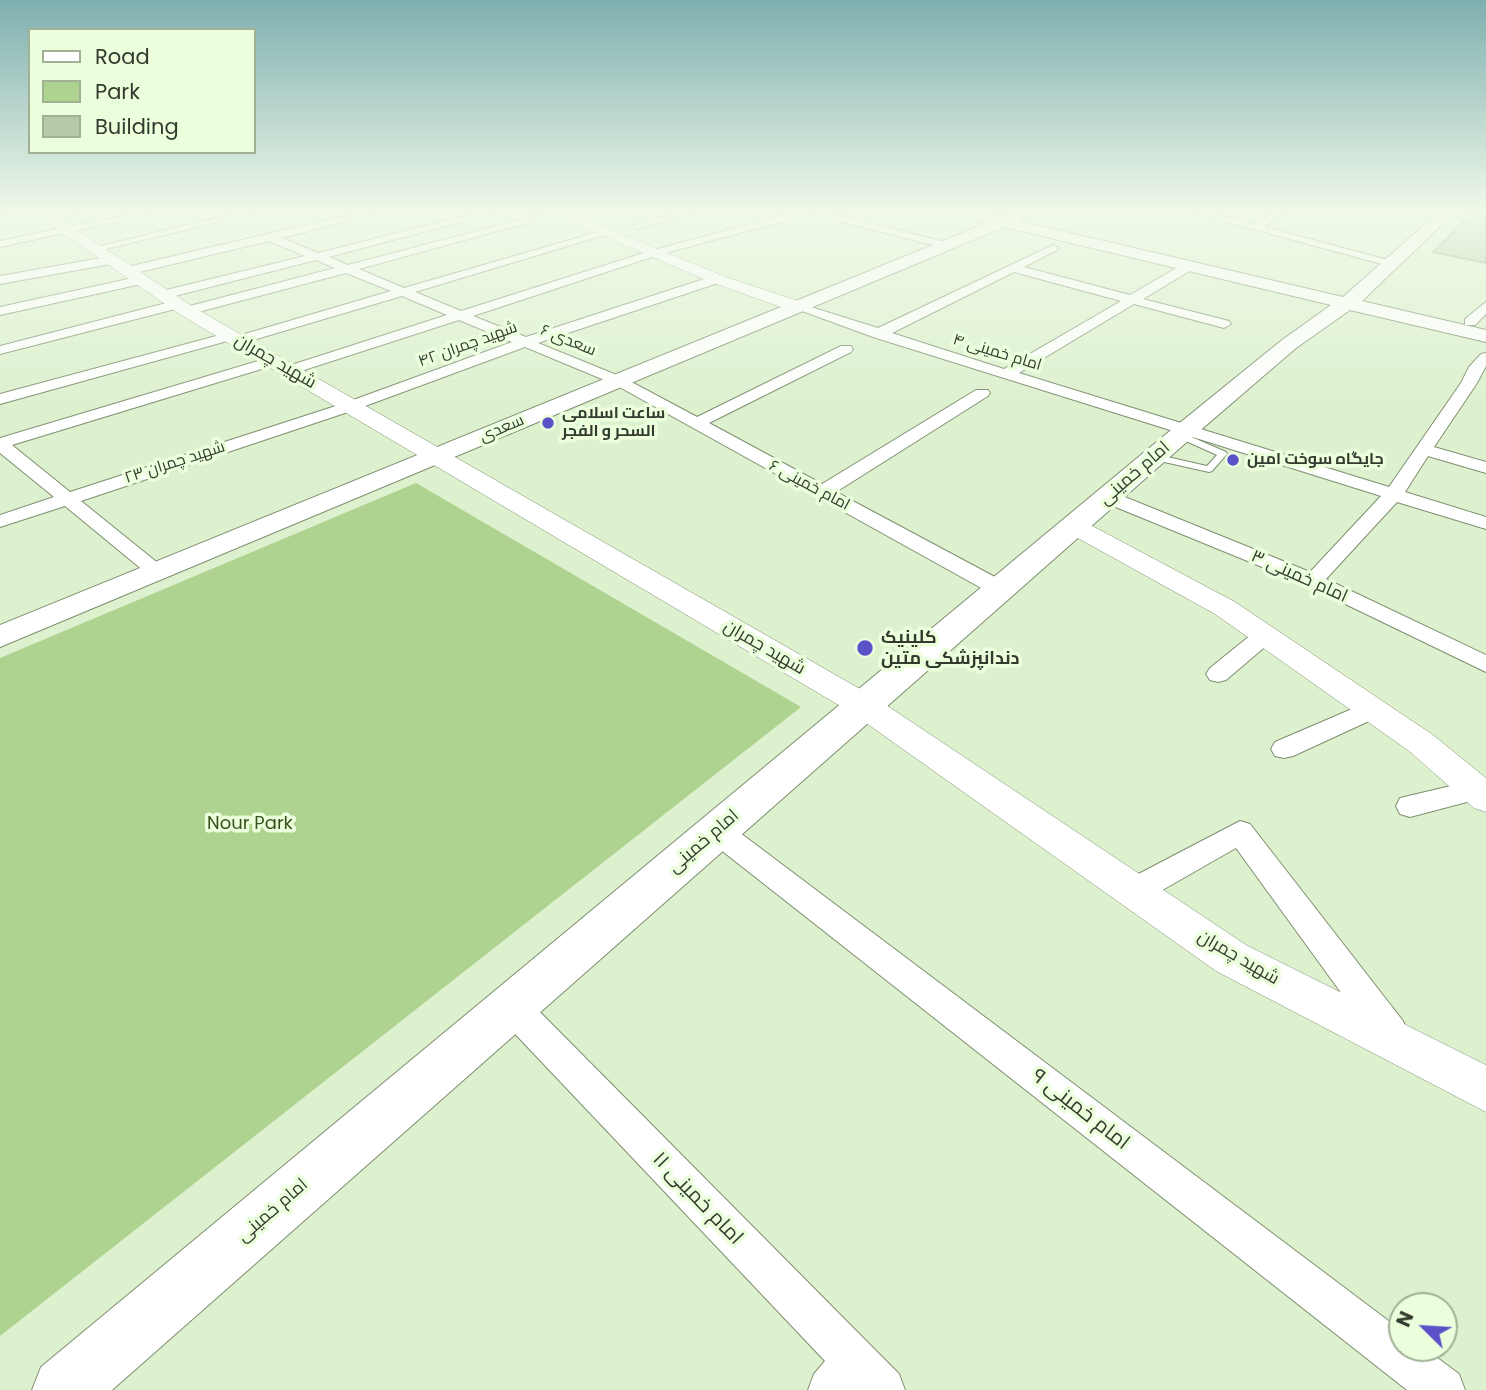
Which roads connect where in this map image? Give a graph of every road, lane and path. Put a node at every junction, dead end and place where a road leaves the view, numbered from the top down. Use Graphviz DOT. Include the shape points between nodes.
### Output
graph roads {
  1 [pos="23,276"];
  2 [pos="135,276"];
  3 [pos="238,276"];
  4 [pos="317,276"];
  5 [pos="363,276"];
  6 [pos="458,276"];
  7 [pos="584,276"];
  8 [pos="709,276"];
  9 [pos="875,276"];
  10 [pos="997,276"];
  11 [pos="1043,276"];
  12 [pos="1172,276"];
  13 [pos="1242,276"];
  14 [pos="1258,276"];
  15 [pos="1379,276"];
  16 [pos="717,279"];
  17 [pos="0,280"];
  18 [pos="142,280"];
  19 [pos="403,292"];
  20 [pos="163,295"];
  21 [pos="1354,299"];
  22 [pos="1134,300"];
  23 [pos="1486,306"];
  24 [pos="799,307"];
  25 [pos="183,308"];
  26 [pos="0,311"];
  27 [pos="460,316"];
  28 [pos="1224,324"];
  29 [pos="1478,324"];
  30 [pos="878,334"];
  31 [pos="1486,336"];
  32 [pos="234,338"];
  33 [pos="526,342"];
  34 [pos="846,349"];
  35 [pos="0,350"];
  36 [pos="1486,357"];
  37 [pos="282,366"];
  38 [pos="1006,374"];
  39 [pos="619,381"];
  40 [pos="982,393"];
  41 [pos="0,399"];
  42 [pos="351,406"];
  43 [pos="695,424"];
  44 [pos="1183,432"];
  45 [pos="0,444"];
  46 [pos="1425,450"];
  47 [pos="437,456"];
  48 [pos="1154,457"];
  49 [pos="1486,468"];
  50 [pos="822,492"];
  51 [pos="1394,494"];
  52 [pos="1108,496"];
  53 [pos="66,498"];
  54 [pos="0,521"];
  55 [pos="1486,523"];
  56 [pos="1074,526"];
  57 [pos="157,572"];
  58 [pos="1313,581"];
  59 [pos="1000,589"];
  60 [pos="1265,635"];
  61 [pos="0,637"];
  62 [pos="1486,664"];
  63 [pos="1218,674"];
  64 [pos="863,705"];
  65 [pos="1373,709"];
  66 [pos="1284,749"];
  67 [pos="1481,794"];
  68 [pos="1410,806"];
  69 [pos="717,831"];
  70 [pos="1134,891"];
  71 [pos="512,1007"];
  72 [pos="1398,1042"];
  73 [pos="1486,1089"];
  74 [pos="841,1375"];
  75 [pos="64,1390"];
  76 [pos="884,1390"];
  77 [pos="1443,1390"];
  1 -- 17 [label="street"];
  2 -- 18 [label="street, شهید چمران"];
  3 -- 20 [label="street"];
  4 -- 25 [label="street"];
  5 -- 19 [label="street, سعدی ۶"];
  6 -- 19 [label="street"];
  7 -- 27 [label="street"];
  8 -- 16 [label="street"];
  9 -- 24 [label="main road, سعدی"];
  10 -- 30 [label="street"];
  11 -- 22 [label="street"];
  12 -- 22 [label="street"];
  13 -- 21 [label="main road"];
  14 -- 21 [label="main road"];
  15 -- 21 [label="main road, امام خمینی"];
  16 -- 24 [label="street"];
  16 -- 33 [label="street, شهید چمران ۴۲"];
  18 -- 20 [label="street, شهید چمران"];
  18 -- 26 [label="street"];
  19 -- 27 [label="street, سعدی ۶"];
  19 -- 32 [label="street"];
  20 -- 25 [label="street, شهید چمران"];
  21 -- 29 [label="main road"];
  21 -- 31 [label="main road"];
  21 -- 44 [label="main road, امام خمینی" via="1289,344"];
  22 -- 28 [label="street"];
  22 -- 38 [label="street"];
  23 -- 29 [label="street"];
  24 -- 30 [label="street, امام خمینی ۴"];
  24 -- 39 [label="main road, سعدی"];
  25 -- 32 [label="street, شهید چمران"];
  25 -- 35 [label="street"];
  27 -- 33 [label="street, سعدی ۶"];
  27 -- 37 [label="street"];
  30 -- 38 [label="street, امام خمینی ۴"];
  32 -- 37 [label="street, شهید چمران"];
  32 -- 41 [label="street"];
  33 -- 39 [label="street, سعدی ۶"];
  33 -- 42 [label="street, شهید چمران ۴۲"];
  34 -- 43 [label="street"];
  36 -- 46 [label="street"];
  37 -- 42 [label="street, شهید چمران"];
  37 -- 45 [label="street"];
  38 -- 44 [label="street, امام خمینی ۴"];
  39 -- 43 [label="street, امام خمینی ۶"];
  39 -- 47 [label="main road, سعدی"];
  40 -- 50 [label="street"];
  42 -- 47 [label="street, شهید چمران"];
  42 -- 53 [label="street, شهید چمران ۲۳"];
  43 -- 50 [label="street, امام خمینی ۶"];
  44 -- 48 [label="main road, امام خمینی"];
  44 -- 48 [label="lane" via="1223,454 1209,468"];
  44 -- 51 [label="street, امام خمینی ۴"];
  45 -- 53 [label="street"];
  46 -- 49 [label="street"];
  46 -- 51 [label="street"];
  47 -- 57 [label="main road, سعدی"];
  47 -- 64 [label="street, شهید چمران"];
  48 -- 52 [label="main road, امام خمینی"];
  50 -- 59 [label="street, امام خمینی ۶"];
  51 -- 55 [label="street, امام خمینی ۴"];
  51 -- 58 [label="street"];
  52 -- 56 [label="main road, امام خمینی"];
  52 -- 58 [label="street, امام خمینی ۳"];
  53 -- 54 [label="street, شهید چمران ۲۳"];
  53 -- 57 [label="street"];
  56 -- 59 [label="main road, امام خمینی"];
  56 -- 60 [label="street" via="1225,608"];
  57 -- 61 [label="main road, سعدی"];
  58 -- 62 [label="street, امام خمینی ۳"];
  59 -- 64 [label="main road, امام خمینی"];
  60 -- 63 [label="street"];
  60 -- 65 [label="street"];
  64 -- 69 [label="main road, امام خمینی"];
  64 -- 70 [label="street, شهید چمران"];
  65 -- 66 [label="street"];
  65 -- 67 [label="street"];
  67 -- 68 [label="street"];
  69 -- 71 [label="main road, امام خمینی"];
  69 -- 77 [label="street, امام خمینی ۹"];
  70 -- 72 [label="street, شهید چمران" via="1231,958"];
  70 -- 72 [label="street" via="1240,832"];
  71 -- 74 [label="street, امام خمینی ۱۱"];
  71 -- 75 [label="main road, امام خمینی"];
  72 -- 73 [label="street, شهید چمران"];
  74 -- 76 [label="street, امام خمینی ۱۱"];
}
